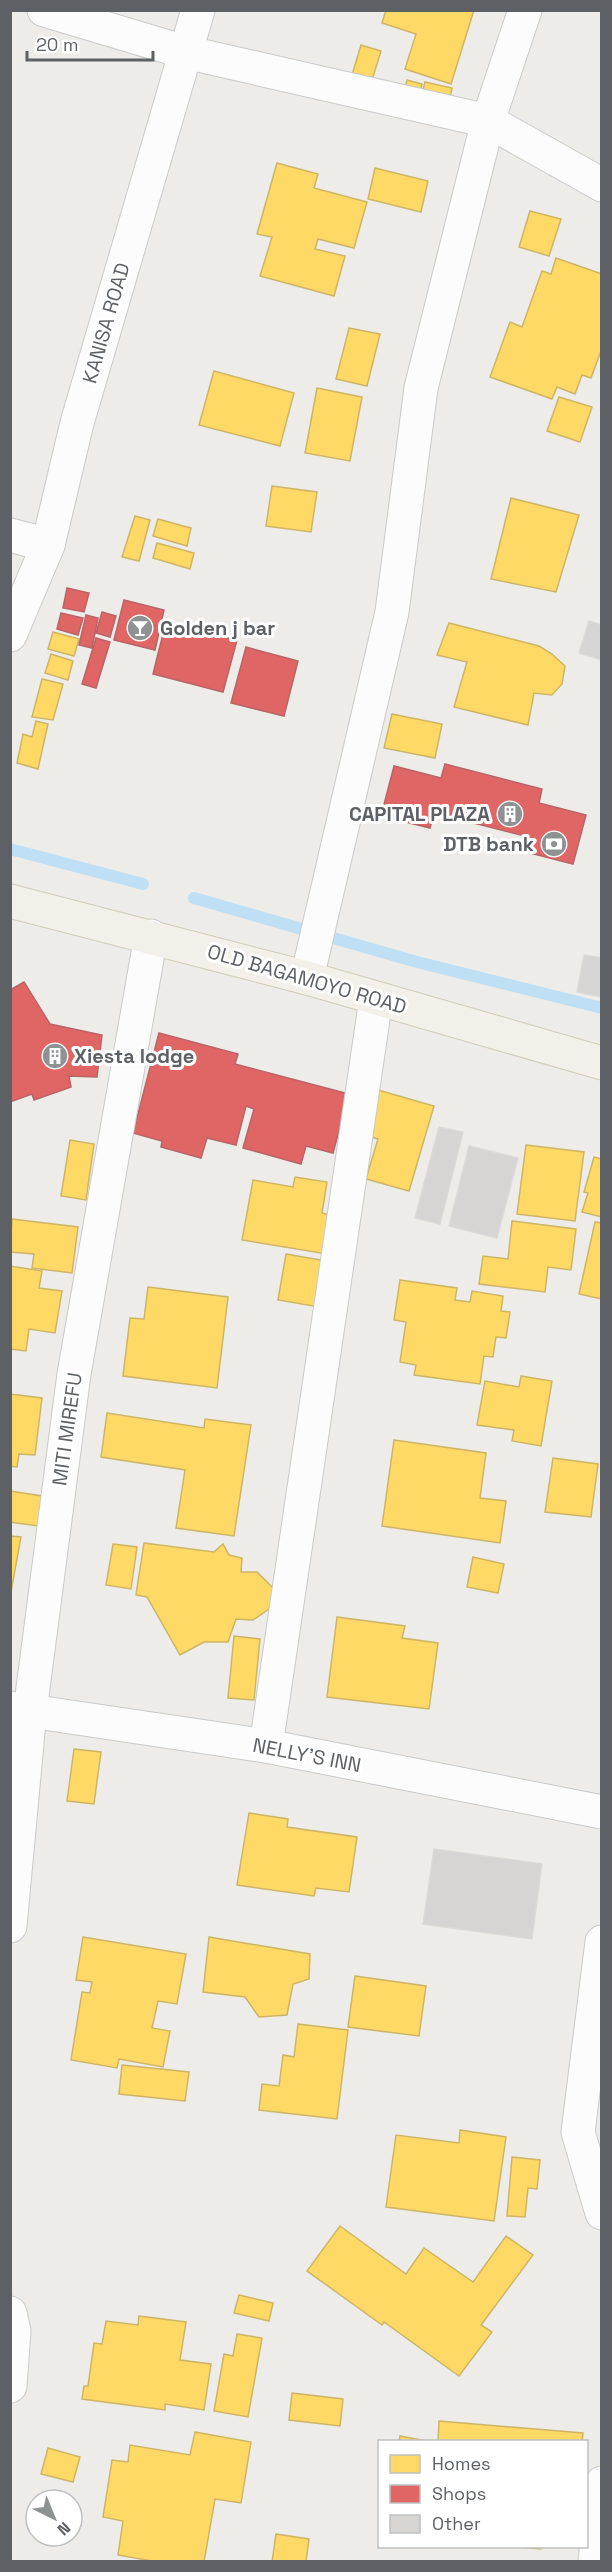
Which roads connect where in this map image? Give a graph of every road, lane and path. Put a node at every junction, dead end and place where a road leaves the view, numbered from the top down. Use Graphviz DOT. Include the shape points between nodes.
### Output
graph roads {
  1 [pos="44,10"];
  2 [pos="198,10"];
  3 [pos="525,10"];
  4 [pos="186,52"];
  5 [pos="488,121"];
  6 [pos="602,184"];
  7 [pos="10,535"];
  8 [pos="48,545"];
  9 [pos="10,634"];
  10 [pos="10,901"];
  11 [pos="151,936"];
  12 [pos="307,978"];
  13 [pos="376,999"];
  14 [pos="602,1063"];
  15 [pos="20,1710"];
  16 [pos="266,1746"];
  17 [pos="602,1812"];
  18 [pos="10,1926"];
  19 [pos="602,1942"];
  20 [pos="602,2213"];
  21 [pos="10,2313"];
  22 [pos="10,2386"];
  23 [pos="602,2483"];
  24 [pos="595,2562"];
  1 -- 4 [label="street"];
  2 -- 4 [label="street, KANISA ROAD"];
  3 -- 5 [label="street"];
  4 -- 5 [label="street"];
  4 -- 8 [label="street, KANISA ROAD" via="77,423"];
  5 -- 6 [label="street"];
  5 -- 12 [label="street" via="421,388 392,612"];
  7 -- 8 [label="street"];
  8 -- 9 [label="street, KANISA ROAD"];
  10 -- 11 [label="main road, OLD BAGAMOYO ROAD"];
  11 -- 12 [label="main road, OLD BAGAMOYO ROAD"];
  11 -- 15 [label="street, MITI MIREFU"];
  12 -- 13 [label="main road, OLD BAGAMOYO ROAD"];
  13 -- 14 [label="main road, OLD BAGAMOYO ROAD"];
  13 -- 16 [label="street"];
  15 -- 16 [label="street, NELLY'S INN"];
  15 -- 18 [label="street, MITI MIREFU"];
  16 -- 17 [label="street, NELLY'S INN"];
  19 -- 20 [label="street" via="578,2132"];
  21 -- 22 [label="street" via="14,2331"];
  23 -- 24 [label="street"];
}
